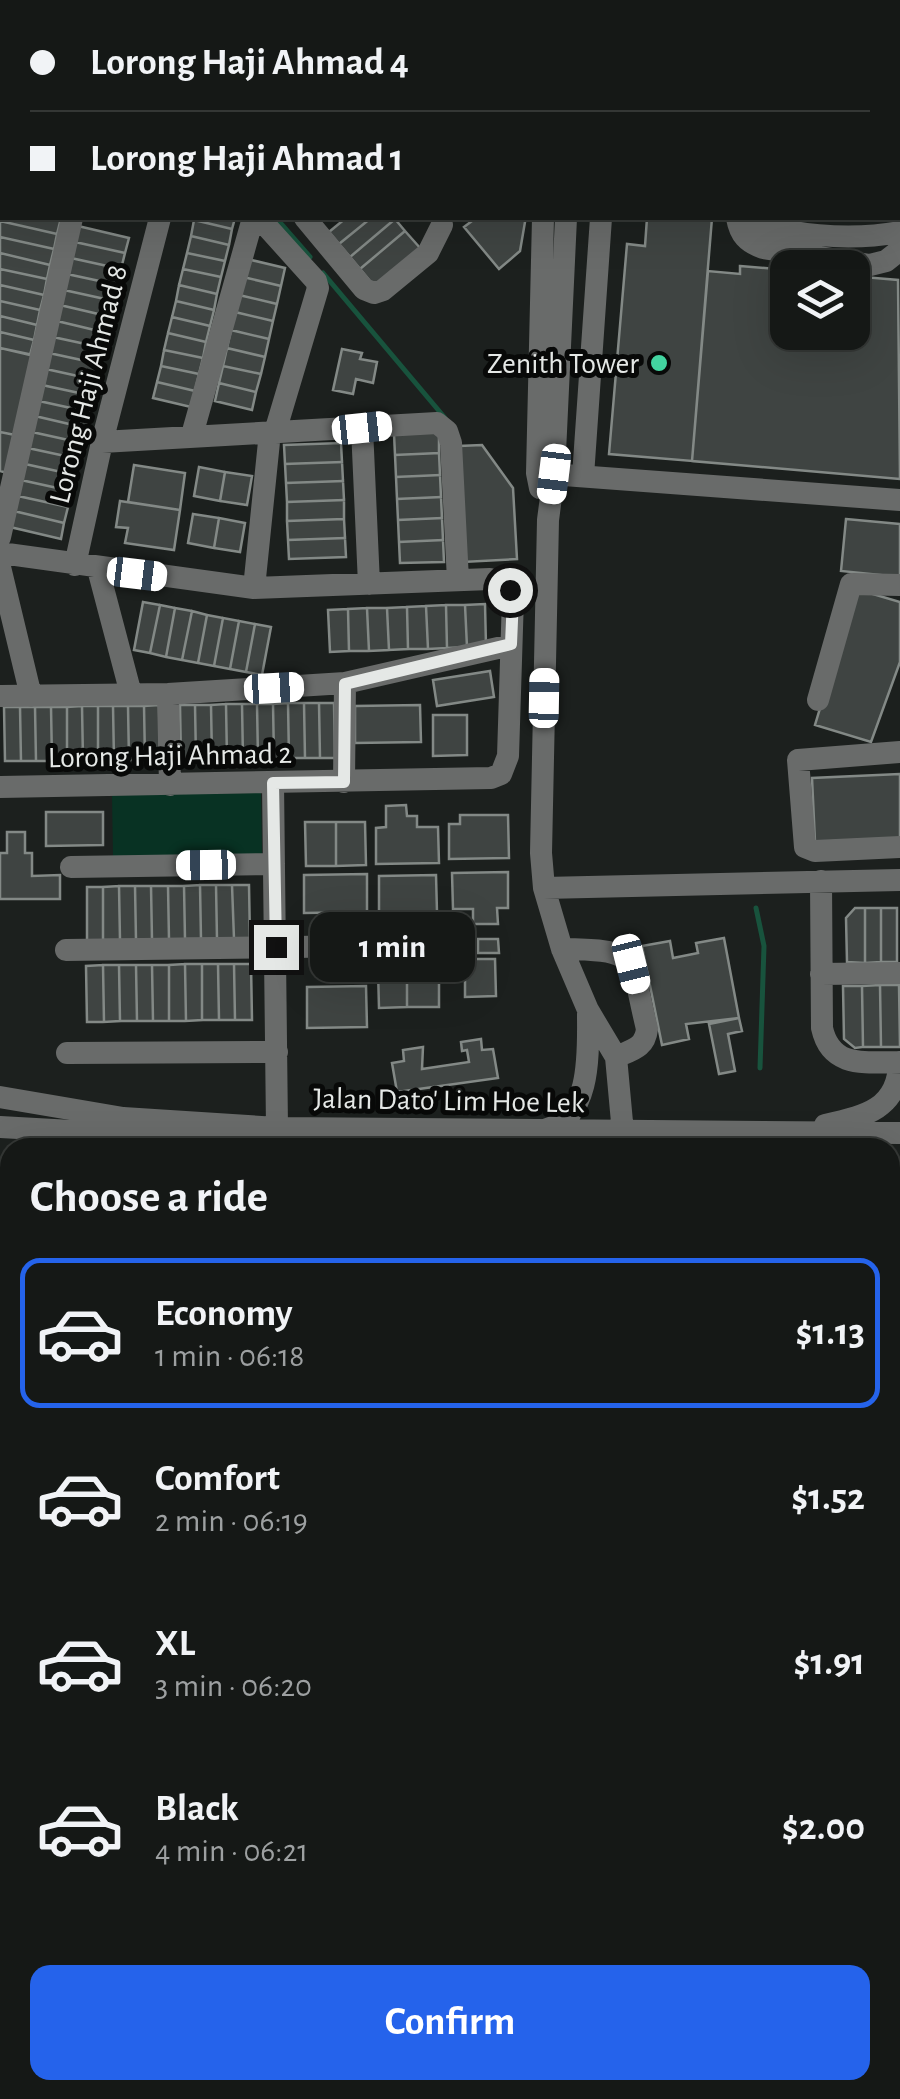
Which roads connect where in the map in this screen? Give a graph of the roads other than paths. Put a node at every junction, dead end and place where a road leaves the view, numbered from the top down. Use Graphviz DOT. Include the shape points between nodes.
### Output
graph roads {
  1 [pos="72,220"];
  2 [pos="159,220"];
  3 [pos="255,220"];
  4 [pos="258,220"];
  5 [pos="307,220"];
  6 [pos="442,220"];
  7 [pos="543,220"];
  8 [pos="566,220"];
  9 [pos="601,220"];
  10 [pos="738,220"];
  11 [pos="744,220"];
  12 [pos="802,225"];
  13 [pos="837,226"];
  14 [pos="900,232"];
  15 [pos="900,250"];
  16 [pos="362,428"];
  17 [pos="272,432"];
  18 [pos="192,435"];
  19 [pos="102,442"];
  20 [pos="545,474"];
  21 [pos="583,476"];
  22 [pos="900,500"];
  23 [pos="0,537"];
  24 [pos="0,553"];
  25 [pos="0,567"];
  26 [pos="87,567"];
  27 [pos="458,580"];
  28 [pos="369,584"];
  29 [pos="900,585"];
  30 [pos="254,588"];
  31 [pos="512,620"];
  32 [pos="546,620"];
  33 [pos="511,644"];
  34 [pos="345,684"];
  35 [pos="131,694"];
  36 [pos="168,694"];
  37 [pos="0,696"];
  38 [pos="31,696"];
  39 [pos="818,700"];
  40 [pos="900,752"];
  41 [pos="344,782"];
  42 [pos="273,783"];
  43 [pos="170,785"];
  44 [pos="0,787"];
  45 [pos="900,847"];
  46 [pos="274,864"];
  47 [pos="71,866"];
  48 [pos="900,880"];
  49 [pos="820,881"];
  50 [pos="544,888"];
  51 [pos="443,945"];
  52 [pos="276,947"];
  53 [pos="562,949"];
  54 [pos="66,950"];
  55 [pos="900,972"];
  56 [pos="821,974"];
  57 [pos="588,1010"];
  58 [pos="277,1052"];
  59 [pos="67,1054"];
  60 [pos="616,1057"];
  61 [pos="899,1062"];
  62 [pos="0,1097"];
  63 [pos="0,1127"];
  64 [pos="276,1128"];
  65 [pos="541,1131"];
  66 [pos="624,1133"];
  67 [pos="900,1133"];
  68 [pos="727,1134"];
  69 [pos="40,1138"];
  70 [pos="306,1138"];
  71 [pos="363,1138"];
  1 -- 23 [label="street"];
  2 -- 19 [label="street, Lorong Haji Ahmad 8"];
  3 -- 18 [label="street"];
  4 -- 17 [label="street" via="318,284"];
  5 -- 6 [label="street" via="374,293 428,253"];
  7 -- 20 [label="street"];
  8 -- 20 [label="street"];
  9 -- 21 [label="street"];
  10 -- 15 [label="street" via="748,243 763,248 870,265"];
  11 -- 12 [label="street" via="763,227"];
  12 -- 13 [label="street"];
  13 -- 14 [label="street"];
  16 -- 17 [label="street"];
  16 -- 27 [label="street" via="430,422 447,430"];
  16 -- 28 [label="street"];
  17 -- 18 [label="street"];
  17 -- 30 [label="street"];
  18 -- 19 [label="street"];
  19 -- 26 [label="street, Lorong Haji Ahmad 8"];
  20 -- 21 [label="street"];
  20 -- 32 [label="street"];
  21 -- 22 [label="street"];
  24 -- 26 [label="street"];
  25 -- 38 [label="street"];
  26 -- 30 [label="street"];
  26 -- 35 [label="street"];
  27 -- 28 [label="street"];
  27 -- 31 [label="street" via="505,584 513,597"];
  28 -- 30 [label="street"];
  29 -- 39 [label="street" via="850,584"];
  31 -- 32 [label="street"];
  31 -- 33 [label="street"];
  32 -- 50 [label="street"];
  33 -- 34 [label="street"];
  33 -- 41 [label="street, Lorong Haji Ahmad 2" via="508,756 500,774"];
  34 -- 36 [label="street"];
  34 -- 41 [label="street"];
  35 -- 36 [label="street"];
  35 -- 38 [label="street"];
  36 -- 43 [label="street"];
  37 -- 38 [label="street"];
  40 -- 45 [label="street" via="798,760 805,847"];
  41 -- 42 [label="street, Lorong Haji Ahmad 2"];
  42 -- 43 [label="street, Lorong Haji Ahmad 2"];
  42 -- 46 [label="street"];
  43 -- 44 [label="street, Lorong Haji Ahmad 2"];
  46 -- 47 [label="street"];
  46 -- 52 [label="street"];
  48 -- 49 [label="street"];
  49 -- 50 [label="street"];
  49 -- 56 [label="street"];
  50 -- 53 [label="street"];
  51 -- 52 [label="street"];
  52 -- 54 [label="street"];
  52 -- 58 [label="street"];
  53 -- 57 [label="street"];
  53 -- 60 [label="street" via="609,950 631,964 646,1038"];
  55 -- 56 [label="street"];
  56 -- 61 [label="street" via="822,1028 830,1050 850,1062"];
  57 -- 60 [label="street"];
  57 -- 65 [label="street" via="588,1059 579,1097 560,1125"];
  58 -- 59 [label="street"];
  58 -- 64 [label="street"];
  60 -- 66 [label="street"];
  61 -- 68 [label="street" via="890,1098 870,1112 826,1125"];
  62 -- 64 [label="street, Jalan Dato' Lim Hoe Lek" via="123,1118"];
  63 -- 69 [label="street, Jalan Dato' Lim Hoe Lek"];
  64 -- 70 [label="street, Jalan Dato' Lim Hoe Lek"];
  65 -- 66 [label="street, Jalan Dato' Lim Hoe Lek"];
  65 -- 71 [label="street, Jalan Dato' Lim Hoe Lek"];
  66 -- 68 [label="street, Jalan Dato' Lim Hoe Lek"];
  67 -- 68 [label="street, Jalan Dato' Lim Hoe Lek"];
}
